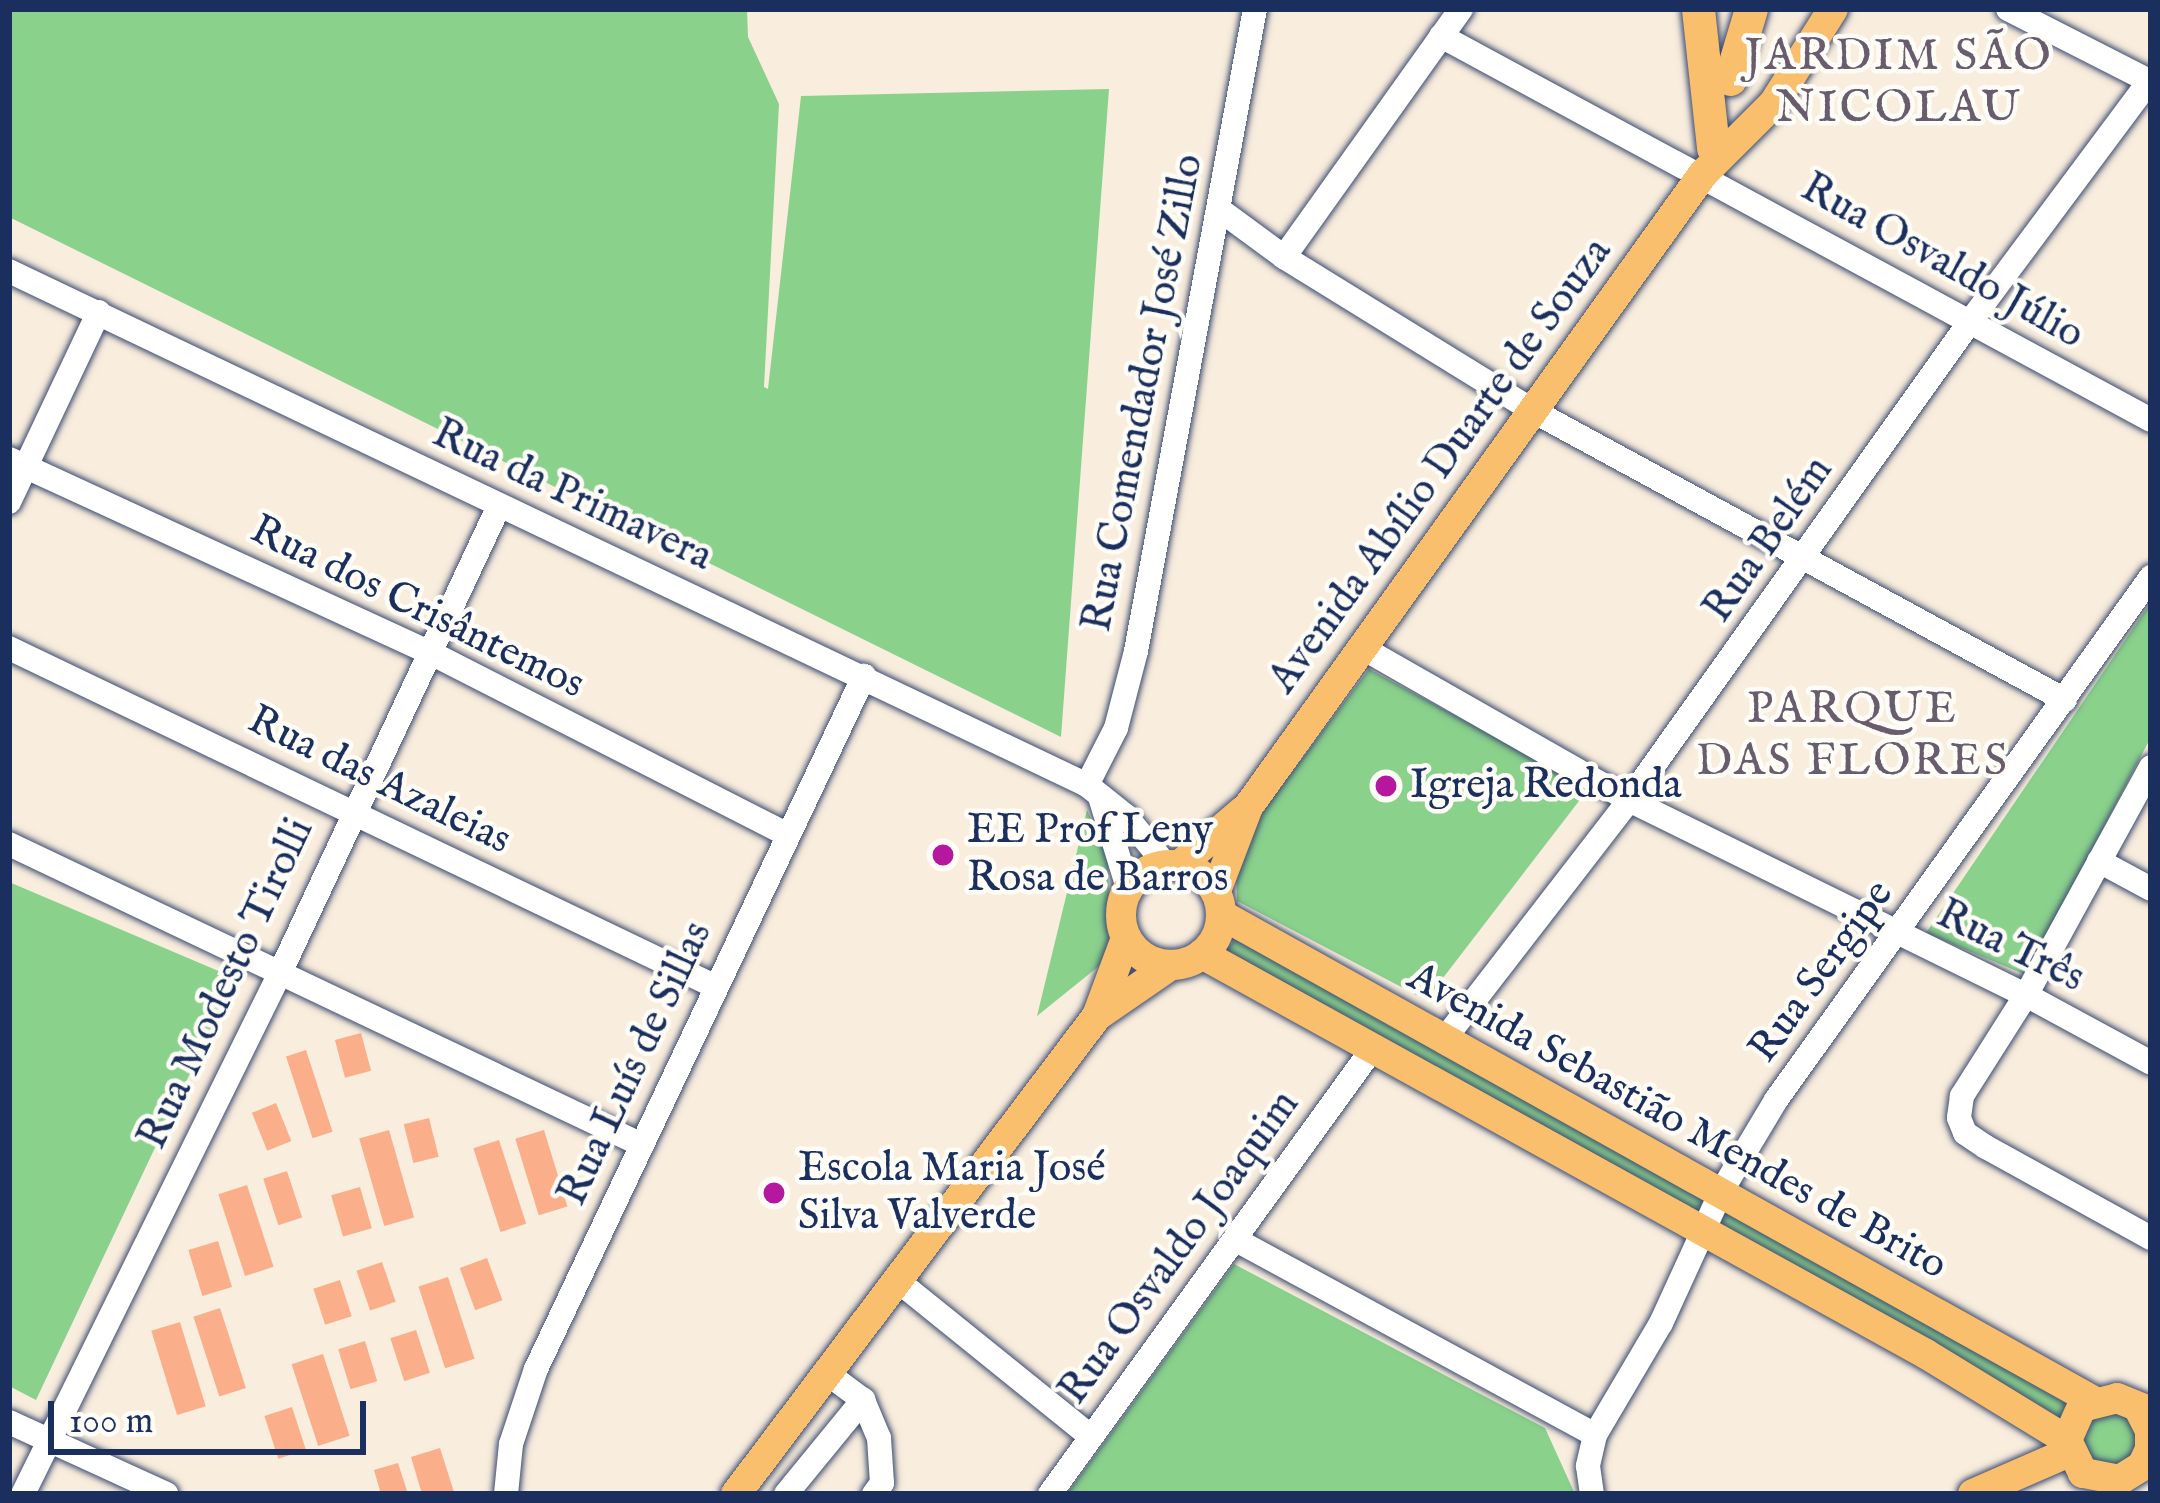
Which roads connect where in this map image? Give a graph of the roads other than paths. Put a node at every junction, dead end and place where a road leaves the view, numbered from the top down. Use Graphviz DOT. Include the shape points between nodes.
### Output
graph roads {
  1 [pos="1255,9"];
  2 [pos="1461,9"];
  3 [pos="1698,9"];
  4 [pos="1733,9"];
  5 [pos="1751,9"];
  6 [pos="1833,9"];
  7 [pos="2008,9"];
  8 [pos="1442,36"];
  9 [pos="1730,79"];
  10 [pos="2150,81"];
  11 [pos="1708,161"];
  12 [pos="1220,210"];
  13 [pos="1284,257"];
  14 [pos="9,272"];
  15 [pos="99,312"];
  16 [pos="1969,323"];
  17 [pos="1535,412"];
  18 [pos="2151,420"];
  19 [pos="18,464"];
  20 [pos="9,502"];
  21 [pos="499,506"];
  22 [pos="1806,557"];
  23 [pos="2151,578"];
  24 [pos="1361,647"];
  25 [pos="9,649"];
  26 [pos="429,652"];
  27 [pos="864,676"];
  28 [pos="2065,700"];
  29 [pos="2151,766"];
  30 [pos="1093,790"];
  31 [pos="1629,800"];
  32 [pos="1248,807"];
  33 [pos="352,811"];
  34 [pos="788,836"];
  35 [pos="9,844"];
  36 [pos="2099,861"];
  37 [pos="1173,865"];
  38 [pos="1128,888"];
  39 [pos="2151,889"];
  40 [pos="1219,903"];
  41 [pos="1897,936"];
  42 [pos="1126,938"];
  43 [pos="1202,954"];
  44 [pos="1171,965"];
  45 [pos="280,973"];
  46 [pos="714,986"];
  47 [pos="2026,994"];
  48 [pos="1097,1016"];
  49 [pos="1443,1041"];
  50 [pos="1373,1048"];
  51 [pos="2151,1063"];
  52 [pos="641,1144"];
  53 [pos="1721,1192"];
  54 [pos="1702,1230"];
  55 [pos="2151,1238"];
  56 [pos="1238,1241"];
  57 [pos="898,1282"];
  58 [pos="828,1374"];
  59 [pos="863,1400"];
  60 [pos="2092,1400"];
  61 [pos="2145,1410"];
  62 [pos="9,1421"];
  63 [pos="1595,1435"];
  64 [pos="1090,1436"];
  65 [pos="48,1441"];
  66 [pos="2150,1454"];
  67 [pos="2087,1468"];
  68 [pos="1051,1493"];
  69 [pos="22,1494"];
  70 [pos="166,1494"];
  71 [pos="506,1494"];
  72 [pos="736,1494"];
  73 [pos="786,1494"];
  74 [pos="874,1494"];
  75 [pos="1592,1494"];
  76 [pos="1972,1494"];
  1 -- 12 [label="street, Rua Comendador José Zillo"];
  2 -- 8 [label="street"];
  3 -- 11 [label="highway"];
  4 -- 9 [label="main road"];
  5 -- 9 [label="highway"];
  6 -- 11 [label="main road" via="1774,103"];
  7 -- 10 [label="street"];
  8 -- 11 [label="street, Rua Osvaldo Júlio"];
  8 -- 13 [label="street"];
  9 -- 11 [label="main road"];
  10 -- 16 [label="street, Rua Belém"];
  11 -- 16 [label="street, Rua Osvaldo Júlio"];
  11 -- 17 [label="main road, Avenida Abílio Duarte de Souza"];
  12 -- 13 [label="street"];
  12 -- 30 [label="street, Rua Comendador José Zillo" via="1136,651"];
  13 -- 17 [label="street"];
  14 -- 15 [label="street, Rua da Primavera"];
  15 -- 19 [label="street"];
  15 -- 21 [label="street, Rua da Primavera"];
  16 -- 18 [label="street, Rua Osvaldo Júlio"];
  16 -- 22 [label="street, Rua Belém"];
  17 -- 22 [label="street"];
  17 -- 24 [label="main road, Avenida Abílio Duarte de Souza"];
  19 -- 20 [label="street"];
  19 -- 26 [label="street, Rua dos Crisântemos"];
  21 -- 26 [label="street, Rua Modesto Tirolli"];
  21 -- 27 [label="street, Rua da Primavera"];
  22 -- 28 [label="street"];
  22 -- 31 [label="street, Rua Belém"];
  23 -- 28 [label="street, Rua Sergipe"];
  24 -- 31 [label="street, Rua Três"];
  24 -- 32 [label="main road, Avenida Abílio Duarte de Souza"];
  25 -- 33 [label="street, Rua das Azaleias"];
  26 -- 33 [label="street, Rua Modesto Tirolli"];
  26 -- 34 [label="street, Rua dos Crisântemos"];
  27 -- 30 [label="street, Rua da Primavera"];
  27 -- 34 [label="street, Rua Luís de Sillas"];
  28 -- 41 [label="street, Rua Sergipe"];
  29 -- 36 [label="street"];
  30 -- 37 [label="street, Rua da Primavera"];
  30 -- 38 [label="street"];
  31 -- 41 [label="street, Rua Três"];
  31 -- 49 [label="street, Rua Belém"];
  32 -- 37 [label="main road, Avenida Abílio Duarte de Souza"];
  32 -- 40 [label="main road, Avenida Abílio Duarte de Souza"];
  33 -- 45 [label="street, Rua Modesto Tirolli"];
  33 -- 46 [label="street, Rua das Azaleias"];
  34 -- 46 [label="street, Rua Luís de Sillas"];
  35 -- 45 [label="street"];
  36 -- 39 [label="street"];
  36 -- 47 [label="street"];
  37 -- 38 [label="main road" via="1138,876"];
  37 -- 40 [label="main road" via="1201,874"];
  38 -- 42 [label="main road" via="1120,912"];
  40 -- 43 [label="main road" via="1213,944"];
  40 -- 49 [label="main road, Avenida Sebastião Mendes de Brito"];
  41 -- 47 [label="street, Rua Três"];
  41 -- 53 [label="street, Rua Sergipe" via="1776,1100"];
  42 -- 44 [label="main road" via="1153,962"];
  42 -- 48 [label="main road"];
  43 -- 44 [label="main road"];
  43 -- 50 [label="main road, Avenida Sebastião Mendes de Brito"];
  44 -- 48 [label="main road"];
  45 -- 52 [label="street"];
  45 -- 65 [label="street, Rua Modesto Tirolli"];
  46 -- 52 [label="street, Rua Luís de Sillas"];
  47 -- 51 [label="street, Rua Três"];
  47 -- 55 [label="street" via="1962,1096 1965,1132"];
  48 -- 57 [label="main road"];
  49 -- 53 [label="main road, Avenida Sebastião Mendes de Brito"];
  50 -- 54 [label="main road, Avenida Sebastião Mendes de Brito"];
  50 -- 56 [label="street, Rua Osvaldo Joaquim"];
  52 -- 71 [label="street, Rua Luís de Sillas" via="536,1369 511,1444"];
  53 -- 54 [label="street, Rua Sergipe"];
  53 -- 60 [label="main road, Avenida Sebastião Mendes de Brito"];
  54 -- 63 [label="street, Rua Sergipe" via="1661,1323"];
  54 -- 67 [label="main road, Avenida Sebastião Mendes de Brito" via="1926,1354"];
  56 -- 63 [label="street"];
  56 -- 64 [label="street, Rua Osvaldo Joaquim"];
  57 -- 58 [label="main road"];
  57 -- 64 [label="street"];
  58 -- 59 [label="street"];
  58 -- 72 [label="main road"];
  59 -- 73 [label="street"];
  59 -- 74 [label="street" via="879,1438 882,1483"];
  60 -- 61 [label="main road" via="2117,1398"];
  60 -- 67 [label="main road" via="2073,1416"];
  61 -- 66 [label="main road"];
  62 -- 65 [label="street"];
  63 -- 75 [label="street"];
  64 -- 68 [label="street, Rua Osvaldo Joaquim"];
  65 -- 69 [label="street, Rua Modesto Tirolli"];
  65 -- 70 [label="street"];
  66 -- 67 [label="main road" via="2132,1475"];
  67 -- 76 [label="main road" via="2006,1480"];
}
